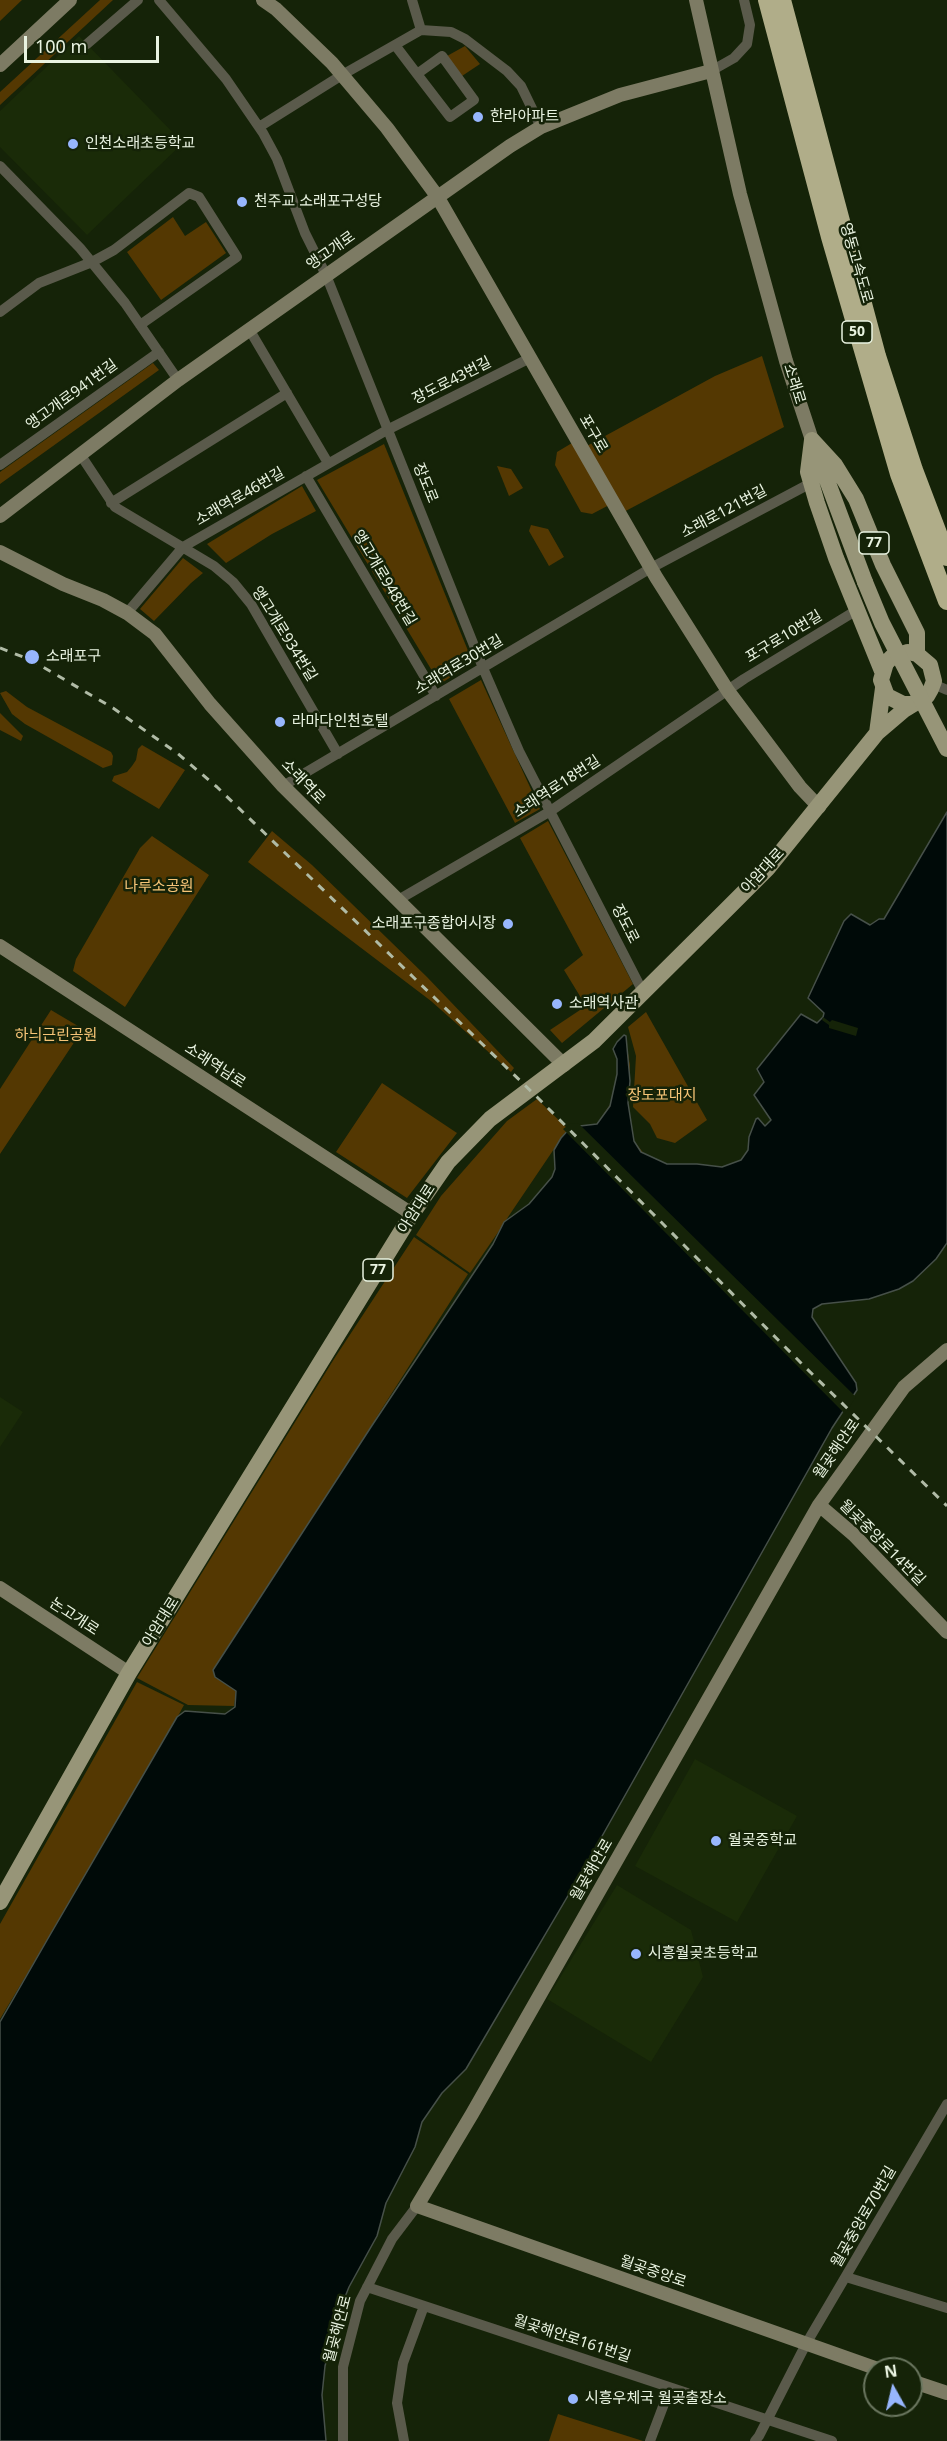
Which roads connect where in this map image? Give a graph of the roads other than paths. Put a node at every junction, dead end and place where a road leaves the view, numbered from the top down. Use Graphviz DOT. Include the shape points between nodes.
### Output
graph roads {
  1 [pos="70,0"];
  2 [pos="138,0"];
  3 [pos="159,0"];
  4 [pos="263,0"];
  5 [pos="412,0"];
  6 [pos="696,0"];
  7 [pos="744,0"];
  8 [pos="766,0"];
  9 [pos="782,0"];
  10 [pos="422,30"];
  11 [pos="87,45"];
  12 [pos="395,45"];
  13 [pos="789,56"];
  14 [pos="0,65"];
  15 [pos="711,71"];
  16 [pos="417,74"];
  17 [pos="342,75"];
  18 [pos="259,127"];
  19 [pos="541,127"];
  20 [pos="0,166"];
  21 [pos="437,196"];
  22 [pos="92,262"];
  23 [pos="326,275"];
  24 [pos="0,312"];
  25 [pos="140,325"];
  26 [pos="249,329"];
  27 [pos="159,352"];
  28 [pos="530,358"];
  29 [pos="178,380"];
  30 [pos="287,393"];
  31 [pos="387,430"];
  32 [pos="812,440"];
  33 [pos="80,454"];
  34 [pos="1,462"];
  35 [pos="328,462"];
  36 [pos="306,476"];
  37 [pos="811,483"];
  38 [pos="111,503"];
  39 [pos="0,516"];
  40 [pos="183,547"];
  41 [pos="0,552"];
  42 [pos="947,557"];
  43 [pos="651,568"];
  44 [pos="947,601"];
  45 [pos="858,610"];
  46 [pos="127,613"];
  47 [pos="917,654"];
  48 [pos="483,668"];
  49 [pos="882,671"];
  50 [pos="940,687"];
  51 [pos="883,688"];
  52 [pos="728,691"];
  53 [pos="436,696"];
  54 [pos="912,704"];
  55 [pos="877,733"];
  56 [pos="947,749"];
  57 [pos="338,754"];
  58 [pos="283,786"];
  59 [pos="819,807"];
  60 [pos="549,812"];
  61 [pos="398,900"];
  62 [pos="0,945"];
  63 [pos="643,992"];
  64 [pos="564,1065"];
  65 [pos="412,1214"];
  66 [pos="947,1350"];
  67 [pos="819,1505"];
  68 [pos="0,1588"];
  69 [pos="947,1632"];
  70 [pos="129,1673"];
  71 [pos="0,1902"];
  72 [pos="947,2104"];
  73 [pos="417,2206"];
  74 [pos="846,2277"];
  75 [pos="367,2287"];
  76 [pos="424,2306"];
  77 [pos="947,2308"];
  78 [pos="806,2344"];
  79 [pos="863,2364"];
  80 [pos="923,2384"];
  81 [pos="670,2388"];
  82 [pos="947,2393"];
  83 [pos="768,2420"];
  84 [pos="343,2441"];
  85 [pos="404,2441"];
  86 [pos="650,2441"];
  87 [pos="755,2441"];
  88 [pos="832,2441"];
  1 -- 14 [label="street"];
  2 -- 11 [label="street"];
  3 -- 18 [label="street, 장도로" via="226,79"];
  4 -- 17 [label="street, 포구로"];
  5 -- 10 [label="street"];
  6 -- 15 [label="street, 소래로"];
  7 -- 15 [label="street" via="750,26 747,44 734,58"];
  8 -- 13 [label="highway, 영동고속도로 / 50"];
  9 -- 13 [label="highway, 영동고속도로 / 50"];
  10 -- 12 [label="street"];
  10 -- 19 [label="street" via="451,32 507,71 521,86"];
  12 -- 16 [label="street"];
  12 -- 17 [label="street"];
  13 -- 42 [label="highway, 영동고속도로 / 50" via="877,356"];
  13 -- 44 [label="highway, 영동고속도로 / 50" via="830,237 899,474"];
  15 -- 19 [label="street, 앵고개로" via="620,95"];
  15 -- 32 [label="street, 소래로" via="761,272"];
  16 -- 16 [label="street" via="450,117 474,100 441,56"];
  17 -- 18 [label="street"];
  17 -- 21 [label="street, 포구로"];
  18 -- 23 [label="street, 장도로" via="277,159 305,233"];
  19 -- 21 [label="street, 앵고개로"];
  20 -- 22 [label="street"];
  21 -- 23 [label="street, 앵고개로"];
  21 -- 28 [label="street, 포구로"];
  22 -- 24 [label="street" via="39,283"];
  22 -- 25 [label="street"];
  22 -- 25 [label="street" via="189,193 199,197 237,256"];
  23 -- 26 [label="street, 앵고개로"];
  23 -- 31 [label="street, 장도로"];
  25 -- 27 [label="street"];
  26 -- 29 [label="street, 앵고개로"];
  26 -- 30 [label="street"];
  27 -- 29 [label="street"];
  27 -- 34 [label="street, 앵고개로941번길"];
  28 -- 31 [label="street, 장도로43번길"];
  28 -- 43 [label="street, 포구로"];
  29 -- 33 [label="street, 앵고개로"];
  30 -- 35 [label="street"];
  30 -- 38 [label="street"];
  31 -- 35 [label="street, 소래역로46번길"];
  31 -- 48 [label="street, 장도로"];
  32 -- 37 [label="main road" via="808,472"];
  32 -- 47 [label="main road, 77" via="835,465 856,499 917,633"];
  32 -- 56 [label="main road, 소래로 / 77, bridge" via="882,622"];
  33 -- 38 [label="street, 앵고개로934번길"];
  33 -- 39 [label="street, 앵고개로"];
  35 -- 36 [label="street, 소래역로46번길"];
  36 -- 40 [label="street, 소래역로46번길"];
  36 -- 53 [label="street, 앵고개로948번길"];
  37 -- 43 [label="street, 소래로121번길"];
  37 -- 45 [label="main road"];
  38 -- 40 [label="street, 앵고개로934번길"];
  40 -- 46 [label="street, 소래역로46번길"];
  40 -- 57 [label="street, 앵고개로934번길" via="233,582 251,604"];
  41 -- 46 [label="street, 소래역로"];
  43 -- 48 [label="street, 소래역로30번길"];
  43 -- 52 [label="street, 포구로"];
  45 -- 49 [label="main road"];
  45 -- 52 [label="street, 포구로10번길"];
  46 -- 58 [label="street, 소래역로" via="155,634 210,704"];
  47 -- 49 [label="main road" via="908,652 892,657"];
  47 -- 50 [label="main road, 77" via="930,665"];
  48 -- 53 [label="street, 소래역로30번길"];
  48 -- 60 [label="street, 장도로"];
  49 -- 51 [label="main road"];
  50 -- 54 [label="main road, 77"];
  51 -- 54 [label="main road" via="894,701"];
  51 -- 55 [label="main road"];
  52 -- 59 [label="street, 포구로"];
  52 -- 60 [label="street, 소래역로18번길"];
  53 -- 57 [label="street, 소래역로30번길"];
  54 -- 55 [label="main road, 아암대로 / 77"];
  55 -- 59 [label="main road, 아암대로 / 77"];
  57 -- 58 [label="street, 소래역로30번길"];
  58 -- 61 [label="street, 소래역로"];
  59 -- 63 [label="main road, 아암대로 / 77" via="768,868"];
  60 -- 61 [label="street, 소래역로18번길"];
  60 -- 63 [label="street, 장도로"];
  61 -- 64 [label="street, 소래역로"];
  62 -- 65 [label="street, 소래역남로"];
  63 -- 64 [label="main road, 아암대로 / 77"];
  64 -- 65 [label="main road, 아암대로 / 77" via="490,1119 448,1162"];
  65 -- 70 [label="main road, 아암대로 / 77"];
  66 -- 67 [label="street, 월곶해안로" via="904,1387"];
  67 -- 69 [label="street, 월곶중앙로14번길" via="854,1535"];
  67 -- 73 [label="street, 월곶해안로"];
  68 -- 70 [label="street, 논고개로"];
  70 -- 71 [label="main road, 아암대로 / 77"];
  72 -- 74 [label="street, 월곶중앙로70번길"];
  73 -- 75 [label="street, 월곶해안로" via="392,2240"];
  73 -- 78 [label="street, 월곶중앙로"];
  74 -- 77 [label="street"];
  74 -- 78 [label="street, 월곶중앙로70번길"];
  75 -- 76 [label="street, 월곶해안로161번길"];
  75 -- 84 [label="street, 월곶해안로" via="343,2367"];
  76 -- 81 [label="street, 월곶해안로161번길"];
  76 -- 85 [label="street" via="403,2363 398,2403"];
  78 -- 79 [label="street, 월곶중앙로"];
  78 -- 83 [label="street, 월곶중앙로70번길"];
  80 -- 82 [label="street"];
  81 -- 83 [label="street, 월곶해안로161번길"];
  81 -- 86 [label="street"];
  83 -- 87 [label="street"];
  83 -- 88 [label="street"];
}
